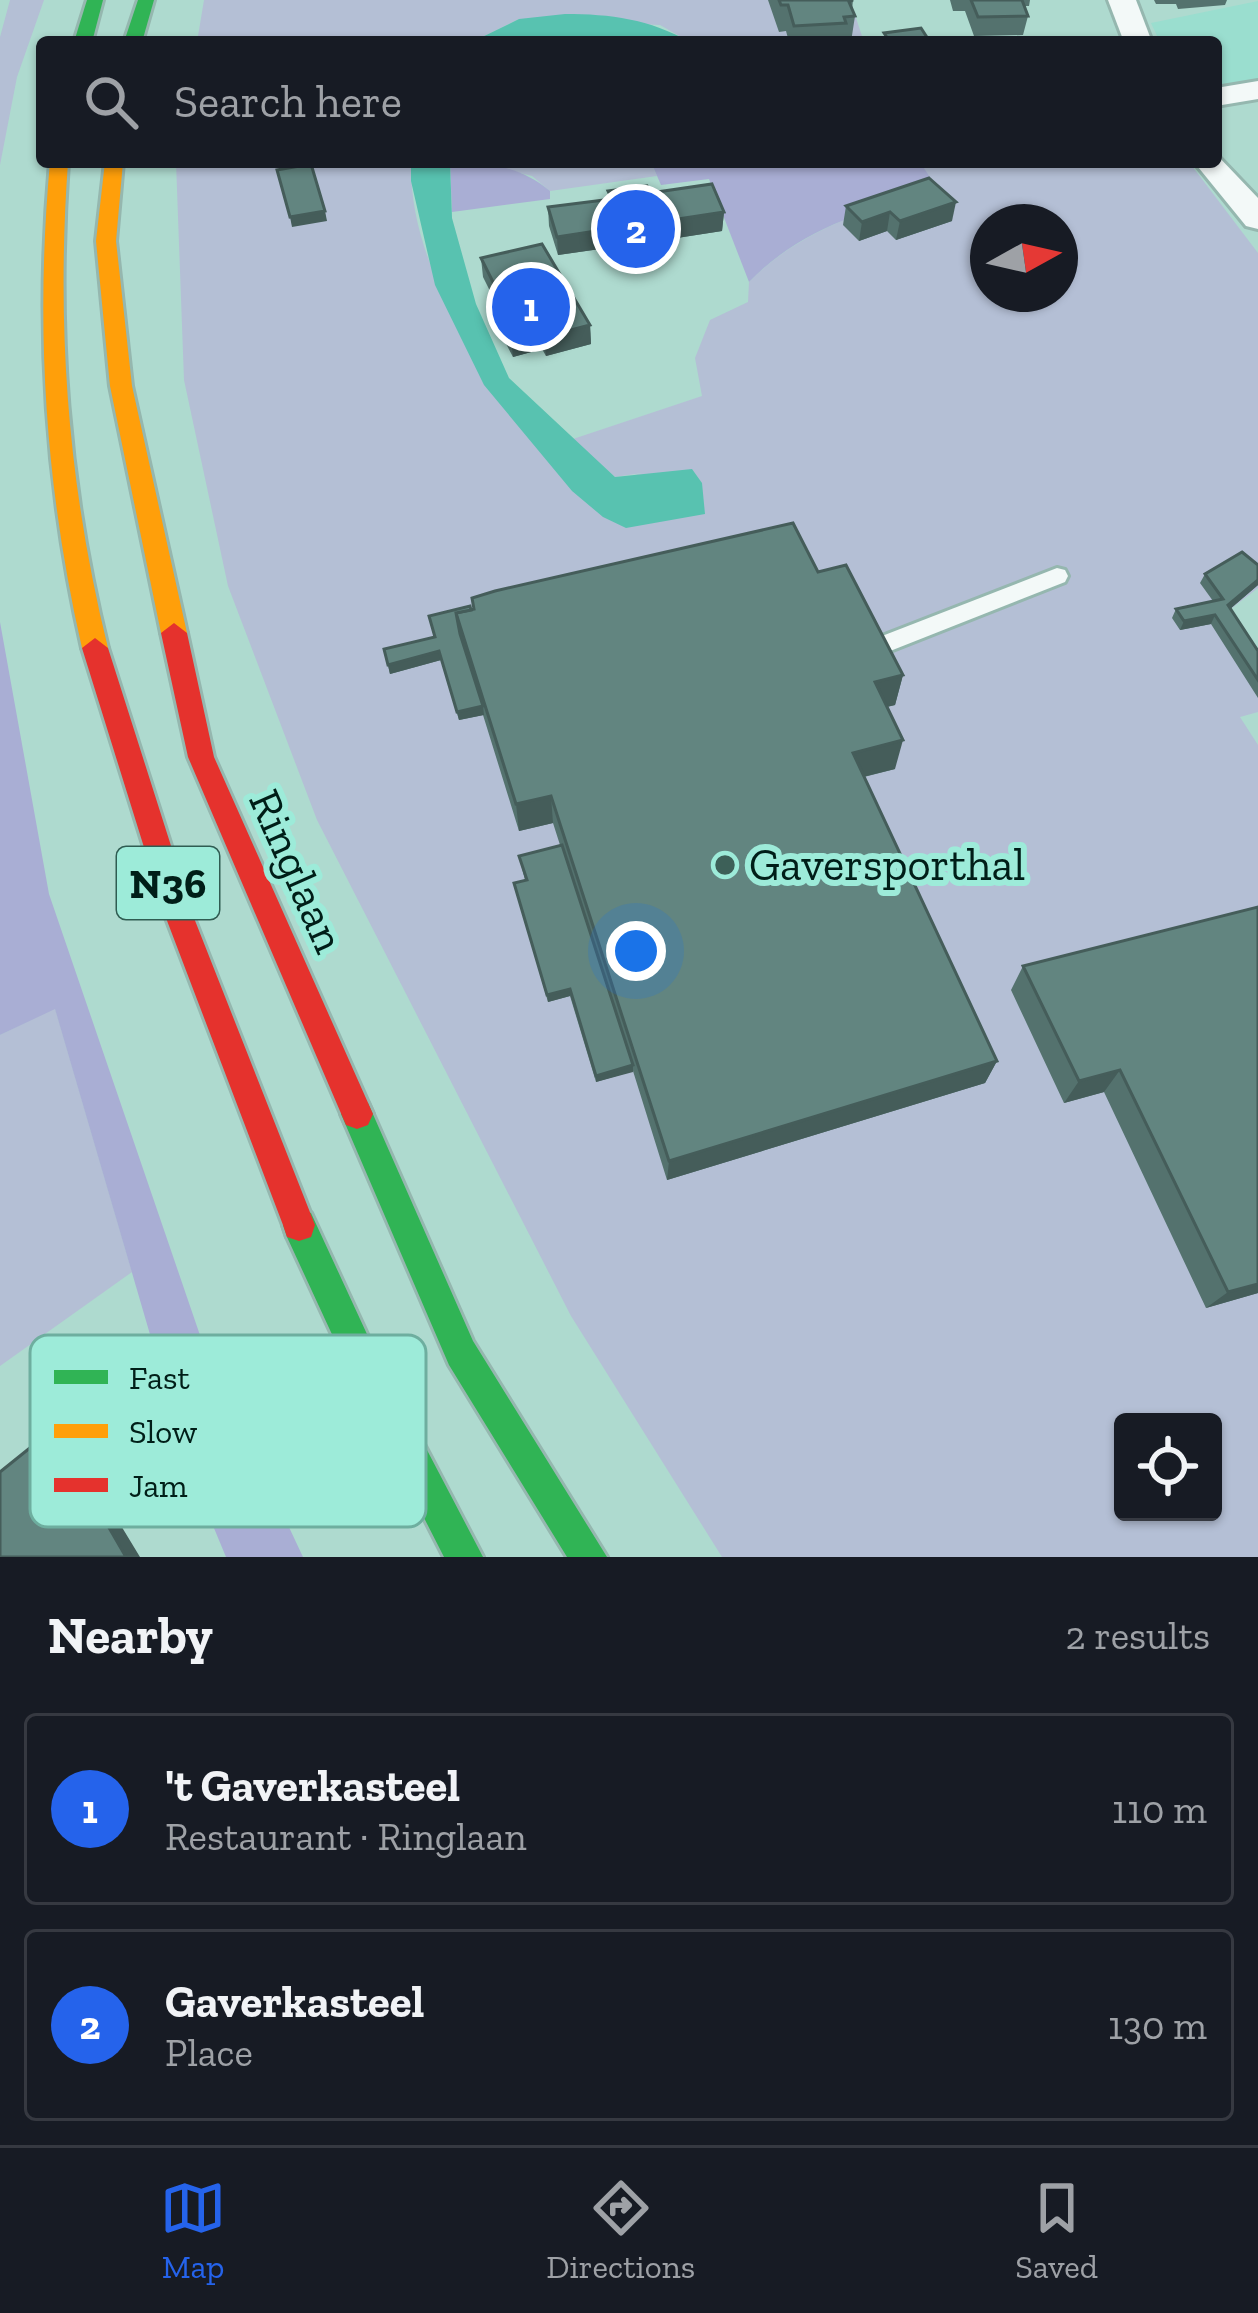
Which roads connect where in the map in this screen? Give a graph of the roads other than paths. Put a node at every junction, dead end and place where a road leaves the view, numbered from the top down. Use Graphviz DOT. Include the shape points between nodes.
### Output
graph roads {
  1 [pos="95,0"];
  2 [pos="146,0"];
  3 [pos="1122,0"];
  4 [pos="85,36"];
  5 [pos="135,36"];
  6 [pos="1136,36"];
  7 [pos="1258,90"];
  8 [pos="1222,96"];
  9 [pos="59,168"];
  10 [pos="113,168"];
  11 [pos="1215,168"];
  12 [pos="1258,219"];
  13 [pos="1057,576"];
  14 [pos="872,649"];
  15 [pos="351,1335"];
  16 [pos="426,1482"];
  17 [pos="464,1557"];
  18 [pos="588,1557"];
  1 -- 4 [label="main road"];
  2 -- 5 [label="main road"];
  3 -- 6 [label="street"];
  7 -- 8 [label="street"];
  9 -- 15 [label="main road, N36" via="49,285 55,423 77,579 128,775 236,1070"];
  10 -- 18 [label="main road, Ringlaan / N36" via="106,241 121,386 201,758 461,1352"];
  11 -- 12 [label="street"];
  13 -- 14 [label="lane"];
  16 -- 17 [label="main road, N36"];
}
